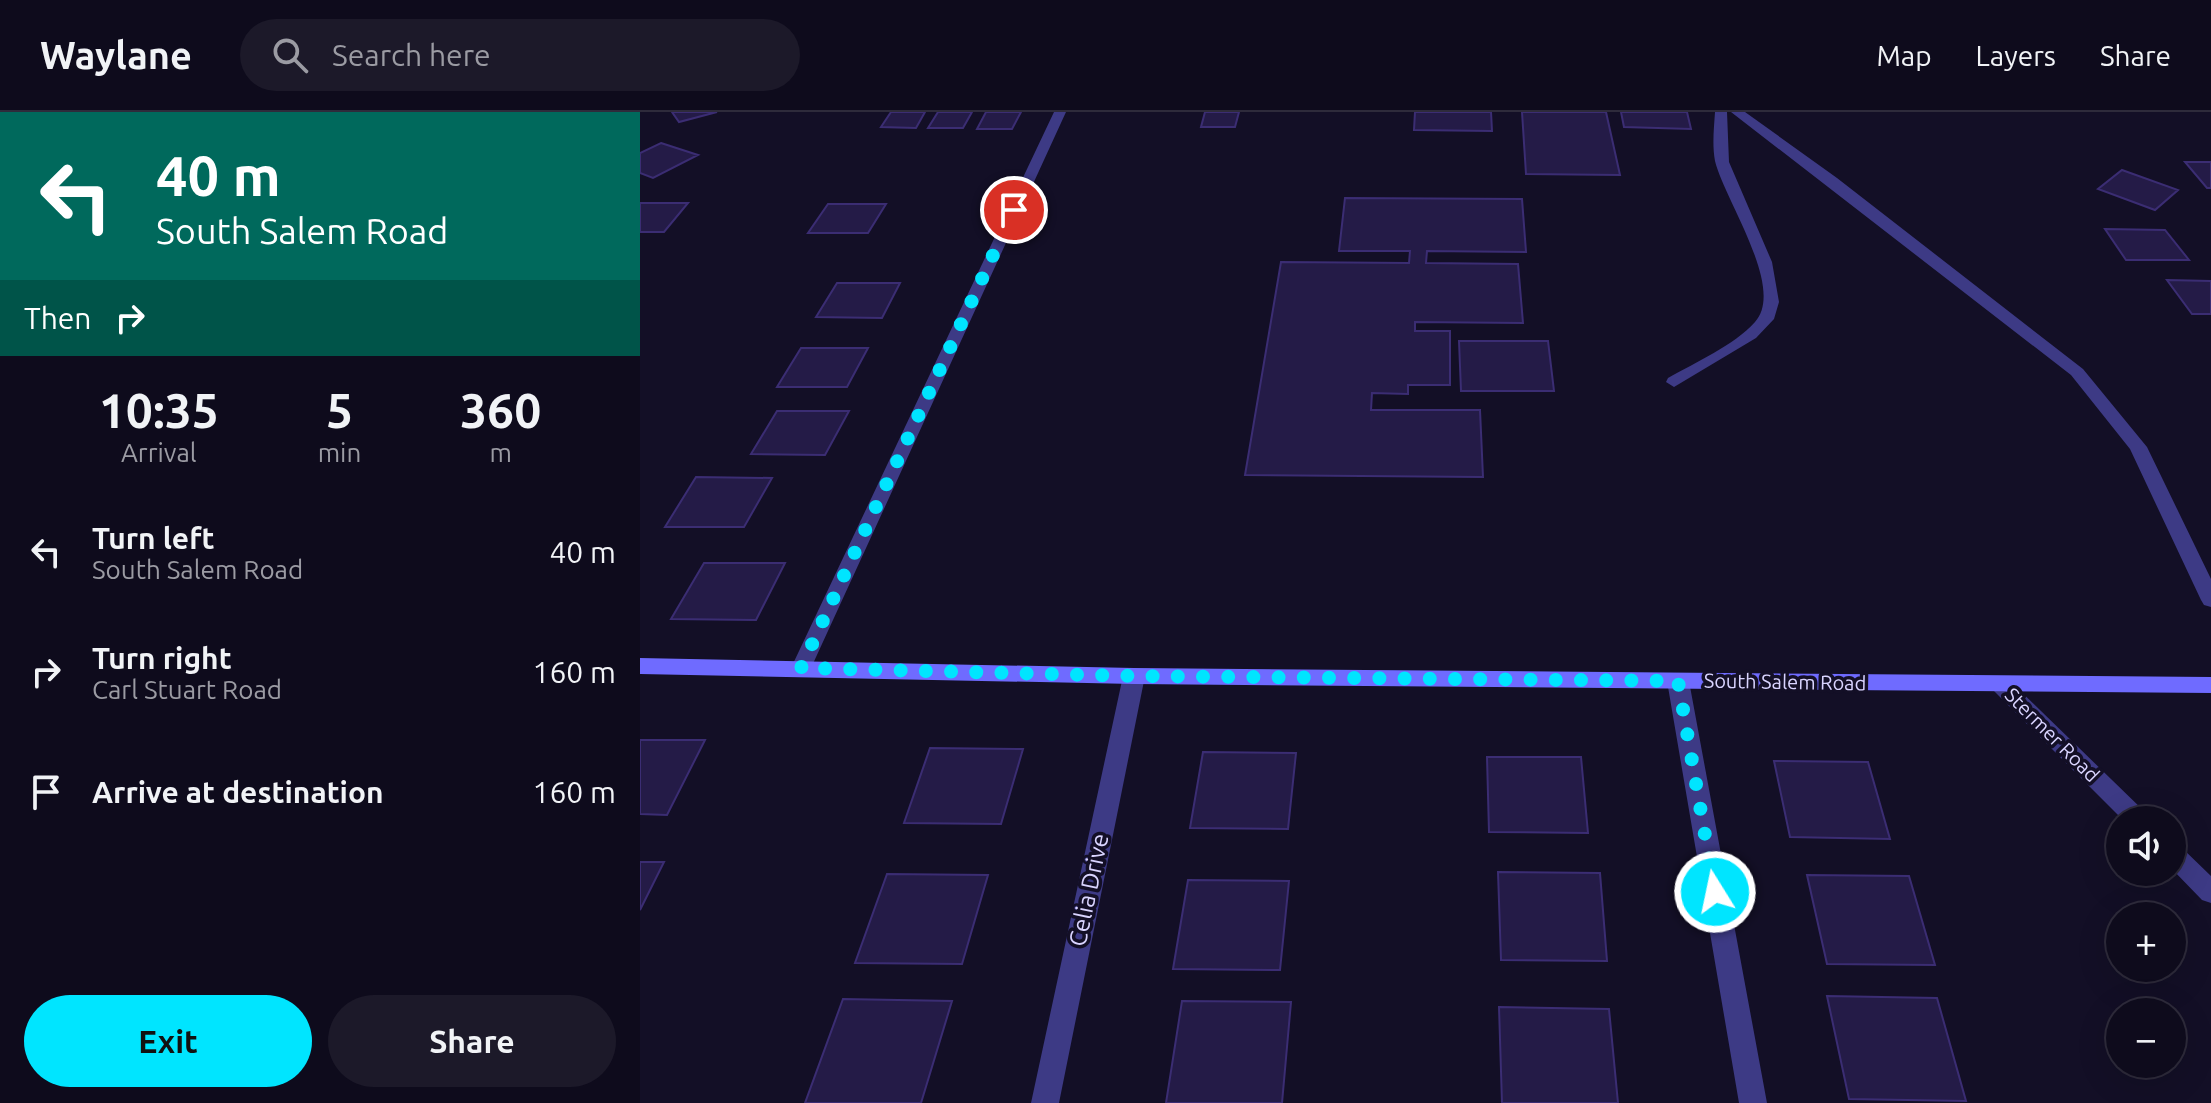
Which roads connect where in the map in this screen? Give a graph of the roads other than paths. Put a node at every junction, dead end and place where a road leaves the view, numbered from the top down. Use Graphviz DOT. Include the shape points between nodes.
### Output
graph roads {
  1 [pos="1060,112"];
  2 [pos="1721,112"];
  3 [pos="1737,112"];
  4 [pos="1674,382"];
  5 [pos="2211,600"];
  6 [pos="640,666"];
  7 [pos="801,668"];
  8 [pos="1134,676"];
  9 [pos="1678,681"];
  10 [pos="2000,684"];
  11 [pos="2211,685"];
  12 [pos="2124,806"];
  13 [pos="2186,867"];
  14 [pos="2211,892"];
  15 [pos="1045,1103"];
  16 [pos="1753,1103"];
  1 -- 7 [label="street"];
  2 -- 4 [label="street" via="1722,161 1763,261 1772,299 1765,320 1747,336"];
  3 -- 5 [label="street" via="2077,372 2138,447"];
  6 -- 7 [label="main road, South Salem Road"];
  7 -- 8 [label="main road, South Salem Road"];
  8 -- 9 [label="main road, South Salem Road"];
  8 -- 15 [label="street, Celia Drive"];
  9 -- 10 [label="main road, South Salem Road"];
  9 -- 16 [label="street"];
  10 -- 11 [label="main road, South Salem Road"];
  10 -- 12 [label="street, Stermer Road"];
  13 -- 14 [label="street"];
}
